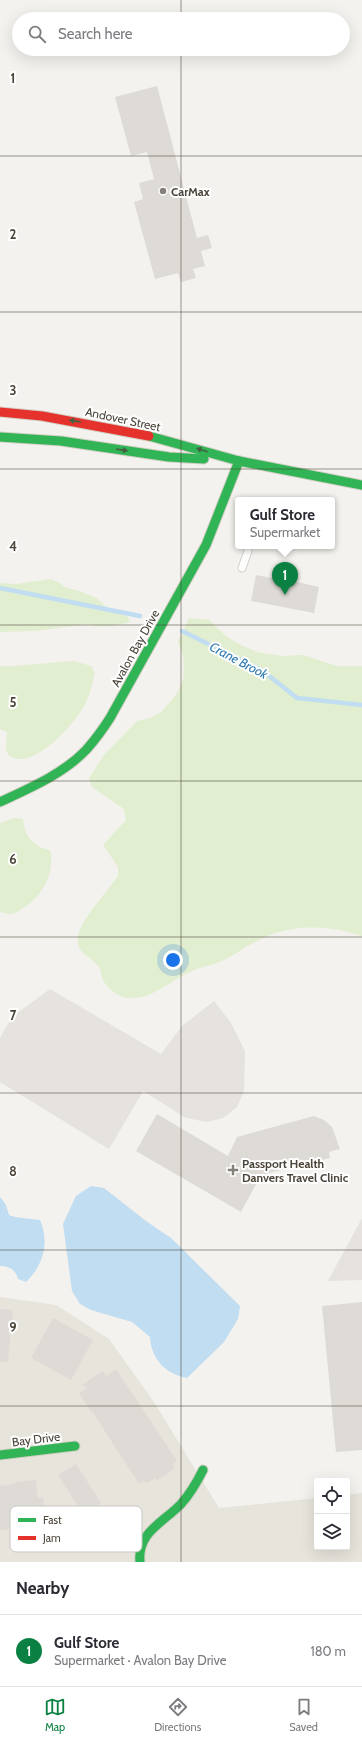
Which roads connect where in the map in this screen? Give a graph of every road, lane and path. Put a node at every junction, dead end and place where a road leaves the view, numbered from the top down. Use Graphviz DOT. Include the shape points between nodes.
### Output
graph roads {
  1 [pos="12,404"];
  2 [pos="0,412"];
  3 [pos="42,416"];
  4 [pos="0,437"];
  5 [pos="61,441"];
  6 [pos="16,448"];
  7 [pos="239,461"];
  8 [pos="362,485"];
  9 [pos="248,551"];
  10 [pos="242,568"];
  11 [pos="0,802"];
  12 [pos="75,1446"];
  13 [pos="0,1455"];
  14 [pos="203,1470"];
  15 [pos="142,1540"];
  16 [pos="139,1552"];
  17 [pos="140,1562"];
  1 -- 3 [label="main road"];
  2 -- 3 [label="main road, Andover Street"];
  7 -- 3 [label="main road, Andover Street, one-way" via="143,434"];
  4 -- 5 [label="main road, Andover Street"];
  5 -- 6 [label="main road"];
  5 -- 7 [label="main road, Andover Street, one-way" via="169,457"];
  7 -- 8 [label="main road, Andover Street"];
  7 -- 11 [label="main road, Avalon Bay Drive" via="206,544 96,739 66,768"];
  9 -- 10 [label="lane"];
  12 -- 13 [label="main road, Bay Drive"];
  14 -- 15 [label="main road" via="192,1491 180,1505"];
  16 -- 17 [label="main road"];
}
